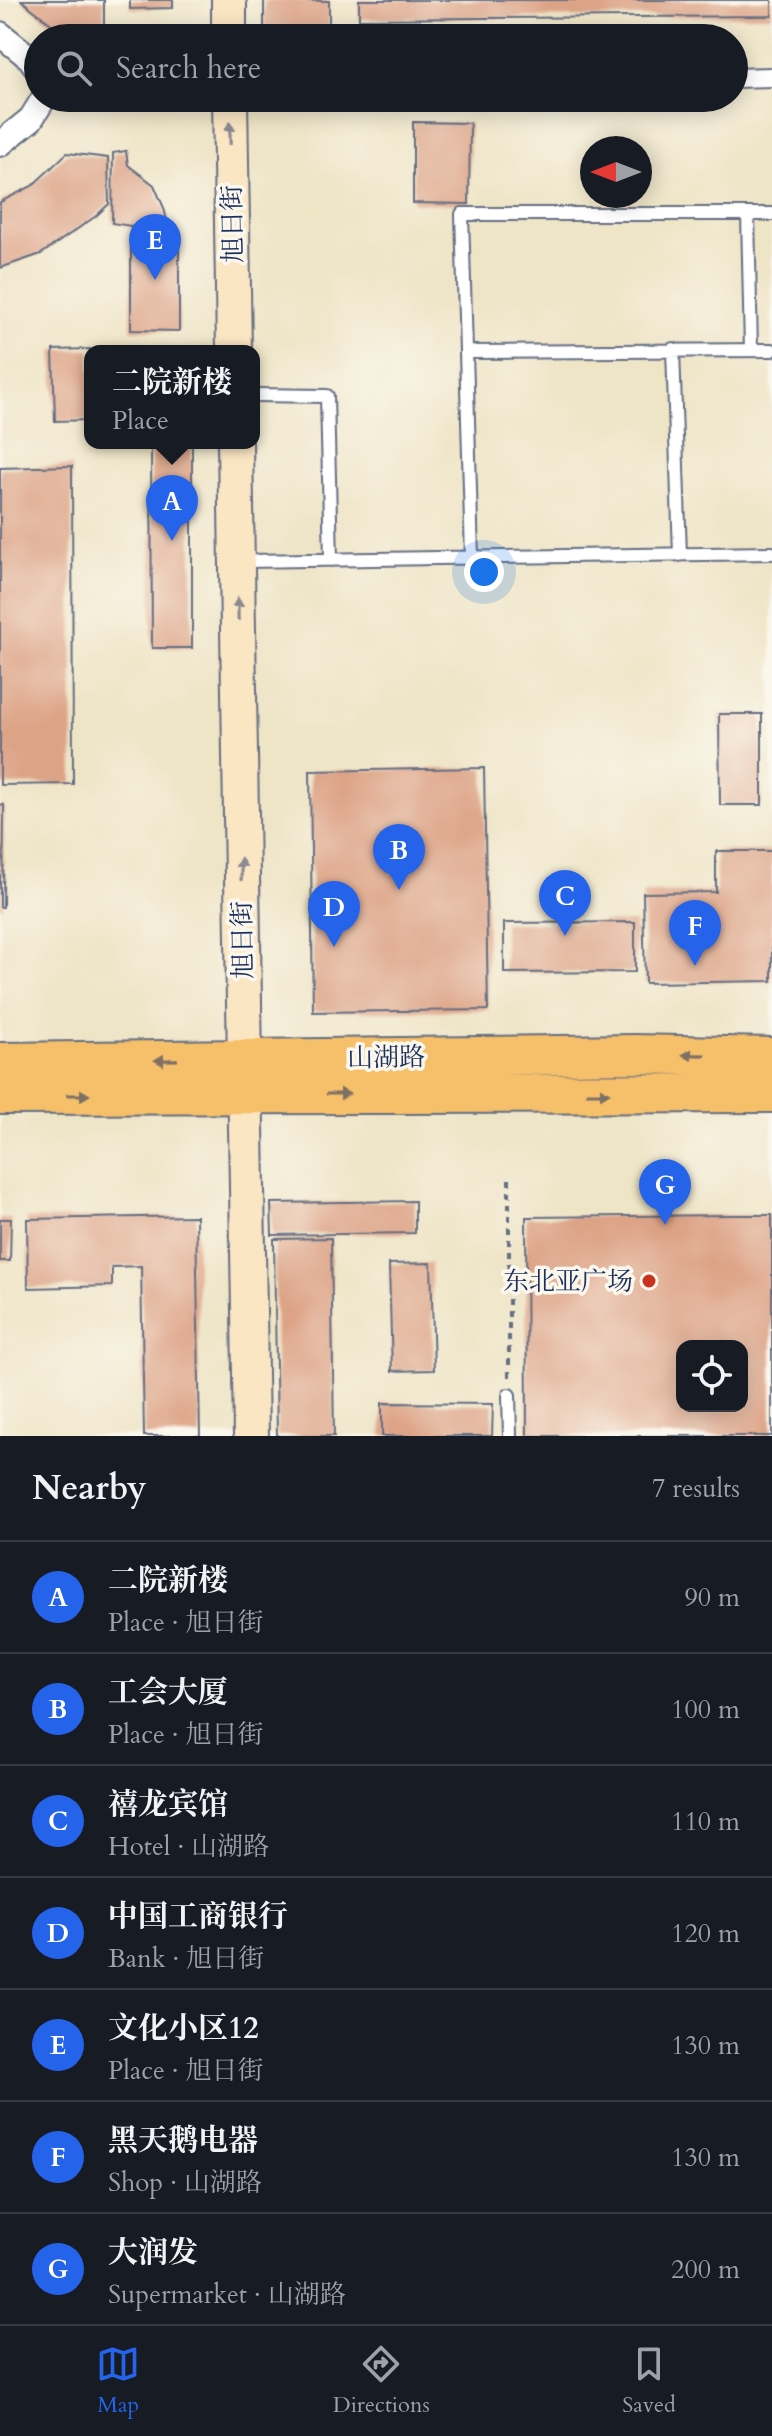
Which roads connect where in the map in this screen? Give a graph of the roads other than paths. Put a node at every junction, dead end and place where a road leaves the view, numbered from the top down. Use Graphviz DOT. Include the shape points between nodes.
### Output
graph roads {
  1 [pos="229,0"];
  2 [pos="229,24"];
  3 [pos="0,34"];
  4 [pos="24,53"];
  5 [pos="772,77"];
  6 [pos="748,78"];
  7 [pos="35,112"];
  8 [pos="230,112"];
  9 [pos="0,144"];
  10 [pos="748,214"];
  11 [pos="772,214"];
  12 [pos="234,345"];
  13 [pos="673,349"];
  14 [pos="751,350"];
  15 [pos="772,350"];
  16 [pos="466,352"];
  17 [pos="260,395"];
  18 [pos="235,449"];
  19 [pos="772,553"];
  20 [pos="680,555"];
  21 [pos="472,558"];
  22 [pos="331,560"];
  23 [pos="237,561"];
  24 [pos="772,1057"];
  25 [pos="0,1062"];
  26 [pos="245,1076"];
  27 [pos="772,1093"];
  28 [pos="0,1095"];
  29 [pos="509,1395"];
  30 [pos="251,1436"];
  31 [pos="510,1436"];
  1 -- 2 [label="main road"];
  3 -- 4 [label="street"];
  5 -- 6 [label="street"];
  7 -- 9 [label="street"];
  12 -- 8 [label="main road, 旭日街, one-way"];
  10 -- 11 [label="lane"];
  10 -- 14 [label="lane"];
  10 -- 16 [label="lane" via="462,214"];
  13 -- 14 [label="lane"];
  13 -- 16 [label="lane"];
  13 -- 20 [label="lane"];
  14 -- 15 [label="lane"];
  16 -- 21 [label="lane"];
  17 -- 22 [label="lane" via="327,396"];
  18 -- 23 [label="main road, 旭日街"];
  19 -- 20 [label="lane"];
  20 -- 21 [label="lane"];
  21 -- 22 [label="lane"];
  22 -- 23 [label="lane"];
  26 -- 23 [label="main road, 旭日街, one-way"];
  24 -- 26 [label="main road, 山湖路, one-way" via="634,1054"];
  26 -- 25 [label="main road, 山湖路, one-way"];
  26 -- 27 [label="main road, 山湖路, one-way"];
  28 -- 26 [label="main road, 山湖路, one-way"];
  26 -- 30 [label="main road, 旭日街"];
  29 -- 31 [label="lane"];
}
